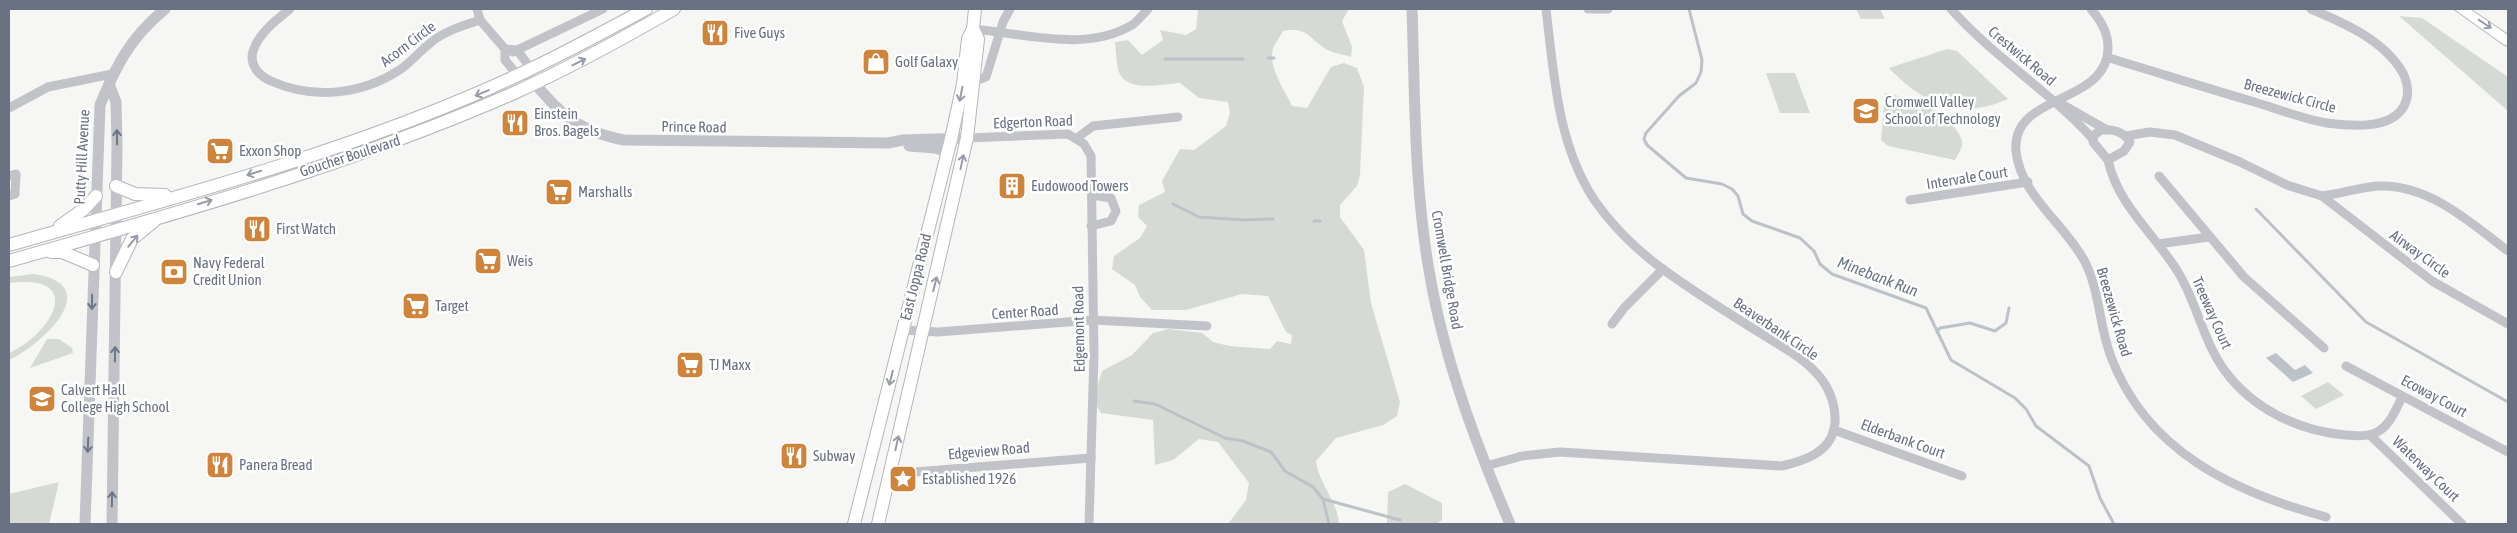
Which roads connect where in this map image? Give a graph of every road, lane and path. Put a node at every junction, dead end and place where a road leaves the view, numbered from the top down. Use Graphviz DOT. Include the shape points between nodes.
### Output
graph roads {
  1 [pos="165,9"];
  2 [pos="290,9"];
  3 [pos="477,9"];
  4 [pos="603,9"];
  5 [pos="646,9"];
  6 [pos="674,9"];
  7 [pos="974,9"];
  8 [pos="1010,9"];
  9 [pos="1148,9"];
  10 [pos="1412,9"];
  11 [pos="1546,9"];
  12 [pos="1588,9"];
  13 [pos="1608,9"];
  14 [pos="1951,9"];
  15 [pos="2091,9"];
  16 [pos="2312,9"];
  17 [pos="2461,9"];
  18 [pos="480,20"];
  19 [pos="973,30"];
  20 [pos="1001,30"];
  21 [pos="2508,41"];
  22 [pos="517,50"];
  23 [pos="504,53"];
  24 [pos="2109,58"];
  25 [pos="526,72"];
  26 [pos="110,79"];
  27 [pos="975,81"];
  28 [pos="535,83"];
  29 [pos="2056,101"];
  30 [pos="9,108"];
  31 [pos="1178,117"];
  32 [pos="2107,130"];
  33 [pos="2126,136"];
  34 [pos="951,138"];
  35 [pos="967,138"];
  36 [pos="1076,138"];
  37 [pos="2092,138"];
  38 [pos="888,143"];
  39 [pos="948,152"];
  40 [pos="2108,160"];
  41 [pos="9,176"];
  42 [pos="2158,176"];
  43 [pos="2028,182"];
  44 [pos="116,186"];
  45 [pos="185,194"];
  46 [pos="1092,195"];
  47 [pos="9,196"];
  48 [pos="96,196"];
  49 [pos="2322,196"];
  50 [pos="1910,200"];
  51 [pos="116,214"];
  52 [pos="159,217"];
  53 [pos="95,220"];
  54 [pos="1091,226"];
  55 [pos="116,230"];
  56 [pos="41,236"];
  57 [pos="94,236"];
  58 [pos="2209,237"];
  59 [pos="2158,244"];
  60 [pos="9,246"];
  61 [pos="2508,251"];
  62 [pos="36,254"];
  63 [pos="9,261"];
  64 [pos="93,265"];
  65 [pos="1663,269"];
  66 [pos="116,272"];
  67 [pos="1093,320"];
  68 [pos="1612,324"];
  69 [pos="2508,324"];
  70 [pos="1207,326"];
  71 [pos="903,330"];
  72 [pos="923,331"];
  73 [pos="2324,348"];
  74 [pos="2346,366"];
  75 [pos="2402,397"];
  76 [pos="1834,430"];
  77 [pos="2370,435"];
  78 [pos="2508,452"];
  79 [pos="1091,458"];
  80 [pos="1486,466"];
  81 [pos="890,474"];
  82 [pos="1962,476"];
  83 [pos="2326,516"];
  84 [pos="86,524"];
  85 [pos="112,524"];
  86 [pos="854,524"];
  87 [pos="878,524"];
  88 [pos="1089,524"];
  89 [pos="1510,524"];
  90 [pos="2462,524"];
  1 -- 26 [label="street, Putty Hill Avenue" via="125,47"];
  2 -- 18 [label="street, Acorn Circle" via="263,34 252,54 253,64 264,78 278,85 312,92 354,91 379,82 402,68 443,33"];
  3 -- 18 [label="street"];
  4 -- 22 [label="street"];
  5 -- 25 [label="main road, Goucher Boulevard"];
  28 -- 6 [label="main road, Goucher Boulevard, one-way"];
  7 -- 19 [label="main road, East Joppa Road"];
  8 -- 20 [label="street"];
  9 -- 20 [label="street" via="1131,25 1089,38 1058,39"];
  10 -- 80 [label="street, Cromwell Bridge Road" via="1418,177 1430,277 1453,375"];
  11 -- 65 [label="street, Beaverbank Circle" via="1563,129 1574,163 1587,189 1606,215"];
  12 -- 13 [label="street"];
  14 -- 29 [label="street, Crestwick Road" via="2002,60"];
  15 -- 24 [label="street" via="2106,32"];
  16 -- 24 [label="street, Breezewick Circle" via="2365,37 2392,58 2407,81 2409,94 2399,114 2372,123 2337,124"];
  17 -- 21 [label="highway, one-way"];
  18 -- 23 [label="street"];
  19 -- 20 [label="street"];
  19 -- 27 [label="main road, East Joppa Road" via="978,39"];
  19 -- 34 [label="main road, East Joppa Road, one-way" via="968,39 963,84"];
  20 -- 27 [label="street" via="986,77"];
  22 -- 23 [label="street"];
  22 -- 25 [label="street" via="530,66"];
  23 -- 25 [label="street" via="514,72"];
  24 -- 29 [label="street, Breezewick Road" via="2102,73 2091,83"];
  25 -- 28 [label="street, Prince Road"];
  25 -- 45 [label="main road, Goucher Boulevard, one-way" via="372,135"];
  26 -- 30 [label="street" via="48,87"];
  44 -- 26 [label="street, one-way" via="116,102"];
  26 -- 48 [label="street, Putty Hill Avenue" via="100,105"];
  27 -- 35 [label="main road, East Joppa Road"];
  28 -- 38 [label="street, Prince Road" via="568,120 609,138"];
  52 -- 28 [label="main road, Goucher Boulevard, one-way" via="386,145 473,112"];
  29 -- 32 [label="street, Crestwick Road"];
  29 -- 37 [label="street, Crestwick Road"];
  29 -- 43 [label="street, Breezewick Road" via="2028,118 2017,136 2017,155"];
  31 -- 36 [label="street, Edgerton Road" via="1093,126"];
  32 -- 33 [label="street"];
  32 -- 37 [label="street" via="2096,132"];
  33 -- 40 [label="street" via="2130,142 2128,147"];
  33 -- 49 [label="street, Airway Circle" via="2150,132 2175,136 2286,185"];
  34 -- 35 [label="street, Prince Road"];
  34 -- 38 [label="street, Prince Road"];
  34 -- 39 [label="main road, East Joppa Road"];
  35 -- 36 [label="street, Edgerton Road" via="1055,133"];
  72 -- 35 [label="main road, East Joppa Road, one-way"];
  36 -- 46 [label="street, Edgemont Road" via="1091,156"];
  37 -- 40 [label="street" via="2096,148"];
  38 -- 39 [label="street, Prince Road"];
  39 -- 71 [label="main road, East Joppa Road"];
  40 -- 59 [label="street, Treeway Court" via="2114,183"];
  41 -- 47 [label="street" via="16,174 15,194"];
  42 -- 58 [label="street"];
  43 -- 50 [label="street, Intervale Court"];
  43 -- 83 [label="street, Breezewick Road" via="2085,262 2095,285 2110,357 2124,386 2146,417 2189,458 2222,480 2268,500"];
  44 -- 45 [label="main road" via="135,194"];
  44 -- 51 [label="street"];
  45 -- 51 [label="main road, Goucher Boulevard"];
  46 -- 54 [label="street, Edgemont Road"];
  46 -- 54 [label="street" via="1111,198 1116,211 1112,222"];
  48 -- 53 [label="street, Putty Hill Avenue"];
  48 -- 56 [label="main road" via="69,221"];
  49 -- 61 [label="street, Airway Circle" via="2379,186 2415,191 2459,216"];
  49 -- 69 [label="street, Airway Circle" via="2432,281"];
  51 -- 53 [label="main road, Goucher Boulevard"];
  51 -- 55 [label="street"];
  52 -- 55 [label="main road, Goucher Boulevard"];
  66 -- 52 [label="main road, one-way" via="132,239"];
  53 -- 56 [label="main road, Goucher Boulevard"];
  53 -- 57 [label="street, Putty Hill Avenue"];
  54 -- 67 [label="street, Edgemont Road"];
  55 -- 57 [label="main road, Goucher Boulevard"];
  55 -- 66 [label="street"];
  56 -- 60 [label="main road, Goucher Boulevard"];
  57 -- 62 [label="main road, Goucher Boulevard"];
  57 -- 64 [label="street, Putty Hill Avenue"];
  58 -- 59 [label="street"];
  58 -- 73 [label="street" via="2263,296"];
  59 -- 77 [label="street, Treeway Court" via="2178,272 2213,353 2248,396 2280,417 2302,426 2338,435"];
  62 -- 63 [label="main road, Goucher Boulevard"];
  62 -- 64 [label="main road" via="62,252"];
  64 -- 84 [label="street, Putty Hill Avenue, one-way"];
  65 -- 68 [label="street" via="1634,296"];
  65 -- 76 [label="street, Beaverbank Circle" via="1814,370 1831,396"];
  85 -- 66 [label="street, one-way"];
  67 -- 70 [label="street, Center Road"];
  67 -- 72 [label="street, Center Road"];
  67 -- 79 [label="street, Edgemont Road"];
  71 -- 72 [label="street, Center Road"];
  71 -- 86 [label="main road, East Joppa Road, one-way"];
  81 -- 72 [label="main road, East Joppa Road, one-way"];
  74 -- 75 [label="street, Ecoway Court"];
  75 -- 77 [label="street" via="2386,426"];
  75 -- 78 [label="street, Ecoway Court"];
  76 -- 80 [label="street" via="1826,445 1812,456 1782,466 1560,452 1533,454"];
  76 -- 82 [label="street, Elderbank Court"];
  77 -- 90 [label="street, Waterway Court"];
  79 -- 81 [label="street, Edgeview Road"];
  79 -- 88 [label="street, Edgemont Road"];
  80 -- 89 [label="street, Cromwell Bridge Road"];
  81 -- 87 [label="main road, East Joppa Road"];
}
